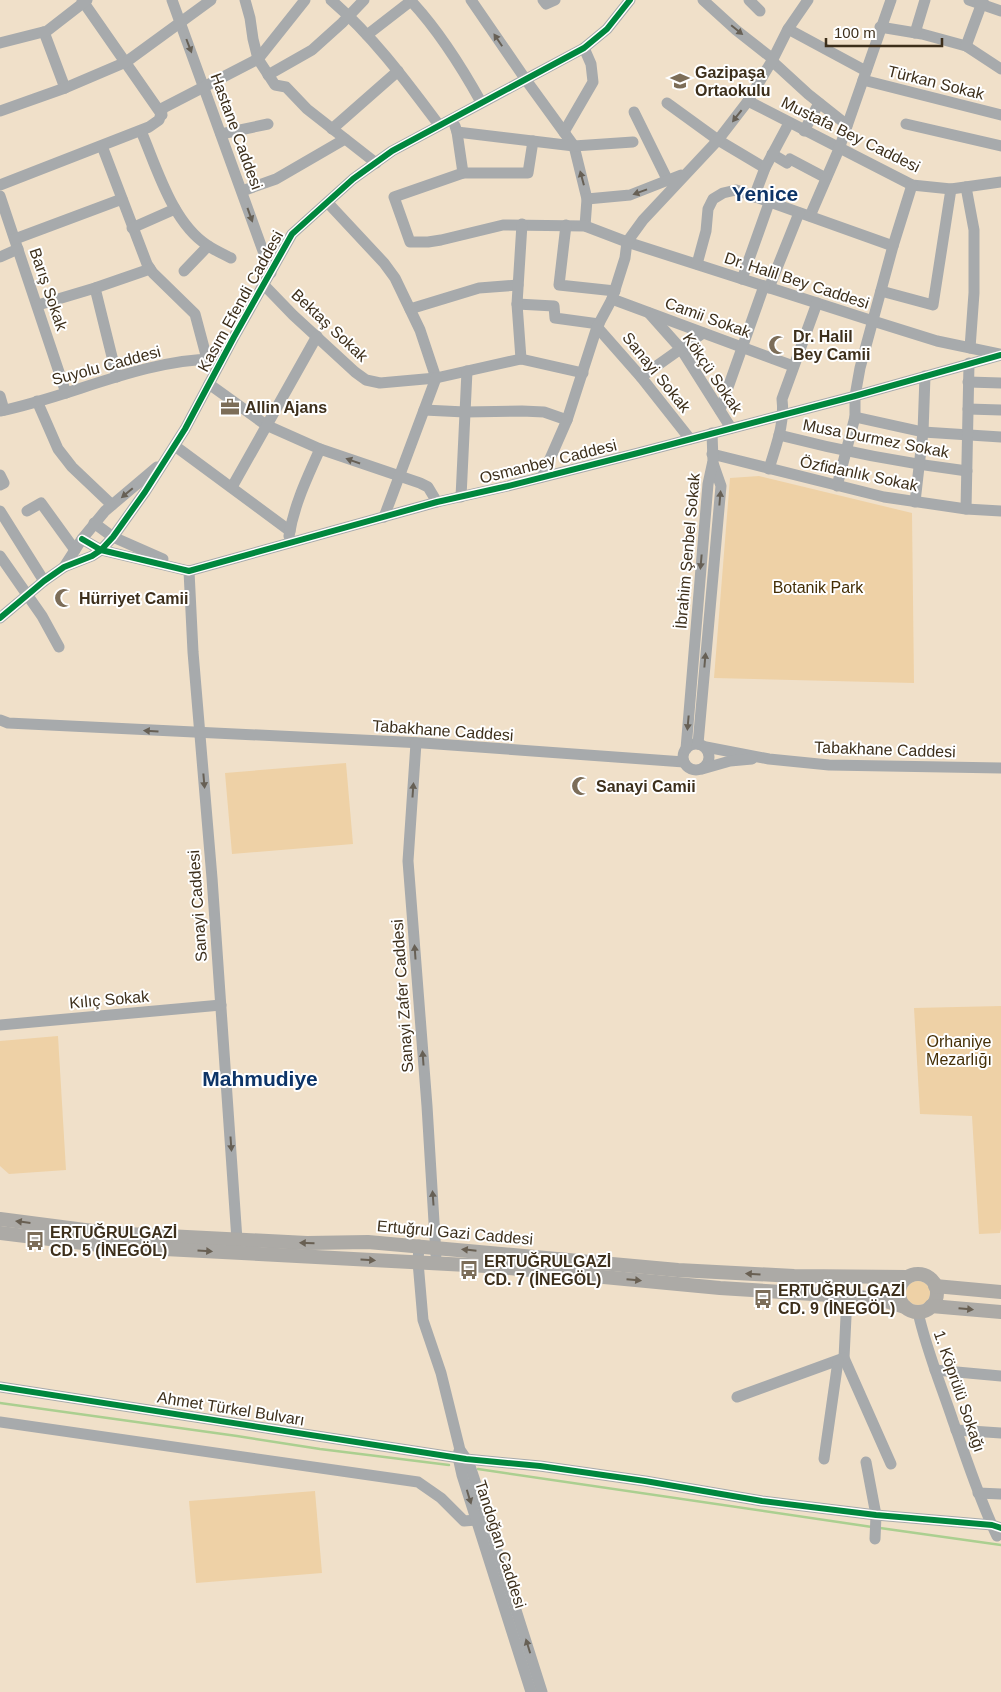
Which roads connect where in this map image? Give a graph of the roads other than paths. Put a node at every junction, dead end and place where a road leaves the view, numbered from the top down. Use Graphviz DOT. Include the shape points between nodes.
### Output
graph roads {
  1 [pos="172,0"];
  2 [pos="211,0"];
  3 [pos="245,0"];
  4 [pos="305,0"];
  5 [pos="331,0"];
  6 [pos="364,0"];
  7 [pos="471,0"];
  8 [pos="543,0"];
  9 [pos="555,0"];
  10 [pos="703,0"];
  11 [pos="749,0"];
  12 [pos="808,0"];
  13 [pos="891,0"];
  14 [pos="925,0"];
  15 [pos="969,0"];
  16 [pos="84,1"];
  17 [pos="627,1"];
  18 [pos="982,2"];
  19 [pos="760,11"];
  20 [pos="1001,11"];
  21 [pos="349,16"];
  22 [pos="180,22"];
  23 [pos="880,27"];
  24 [pos="788,28"];
  25 [pos="44,32"];
  26 [pos="915,33"];
  27 [pos="367,35"];
  28 [pos="0,43"];
  29 [pos="966,46"];
  30 [pos="584,48"];
  31 [pos="258,59"];
  32 [pos="772,60"];
  33 [pos="126,62"];
  34 [pos="1001,69"];
  35 [pos="398,71"];
  36 [pos="268,75"];
  37 [pos="864,75"];
  38 [pos="526,80"];
  39 [pos="204,86"];
  40 [pos="65,88"];
  41 [pos="748,101"];
  42 [pos="481,102"];
  43 [pos="667,103"];
  44 [pos="819,103"];
  45 [pos="0,111"];
  46 [pos="634,112"];
  47 [pos="162,115"];
  48 [pos="1001,115"];
  49 [pos="451,118"];
  50 [pos="789,123"];
  51 [pos="268,124"];
  52 [pos="906,124"];
  53 [pos="439,125"];
  54 [pos="847,125"];
  55 [pos="332,130"];
  56 [pos="804,130"];
  57 [pos="141,131"];
  58 [pos="458,132"];
  59 [pos="564,132"];
  60 [pos="221,134"];
  61 [pos="345,139"];
  62 [pos="718,140"];
  63 [pos="533,141"];
  64 [pos="633,142"];
  65 [pos="102,146"];
  66 [pos="574,146"];
  67 [pos="1001,146"];
  68 [pos="839,149"];
  69 [pos="772,154"];
  70 [pos="376,163"];
  71 [pos="765,168"];
  72 [pos="463,173"];
  73 [pos="685,174"];
  74 [pos="826,178"];
  75 [pos="668,181"];
  76 [pos="1001,182"];
  77 [pos="0,185"];
  78 [pos="912,185"];
  79 [pos="966,187"];
  80 [pos="951,190"];
  81 [pos="242,191"];
  82 [pos="0,196"];
  83 [pos="754,197"];
  84 [pos="122,199"];
  85 [pos="588,199"];
  86 [pos="328,203"];
  87 [pos="769,203"];
  88 [pos="174,209"];
  89 [pos="804,214"];
  90 [pos="522,224"];
  91 [pos="566,225"];
  92 [pos="585,226"];
  93 [pos="132,228"];
  94 [pos="627,242"];
  95 [pos="17,244"];
  96 [pos="208,246"];
  97 [pos="893,246"];
  98 [pos="0,257"];
  99 [pos="231,258"];
  100 [pos="697,264"];
  101 [pos="150,269"];
  102 [pos="184,271"];
  103 [pos="271,273"];
  104 [pos="742,279"];
  105 [pos="264,285"];
  106 [pos="518,285"];
  107 [pos="766,287"];
  108 [pos="95,288"];
  109 [pos="881,291"];
  110 [pos="613,295"];
  111 [pos="817,303"];
  112 [pos="517,304"];
  113 [pos="38,305"];
  114 [pos="410,310"];
  115 [pos="649,313"];
  116 [pos="873,322"];
  117 [pos="598,326"];
  118 [pos="703,333"];
  119 [pos="317,336"];
  120 [pos="743,347"];
  121 [pos="970,348"];
  122 [pos="681,349"];
  123 [pos="1001,354"];
  124 [pos="207,359"];
  125 [pos="521,359"];
  126 [pos="222,360"];
  127 [pos="969,363"];
  128 [pos="793,366"];
  129 [pos="467,371"];
  130 [pos="583,372"];
  131 [pos="925,376"];
  132 [pos="117,377"];
  133 [pos="641,377"];
  134 [pos="436,378"];
  135 [pos="968,382"];
  136 [pos="1001,383"];
  137 [pos="209,384"];
  138 [pos="66,392"];
  139 [pos="0,396"];
  140 [pos="855,396"];
  141 [pos="37,401"];
  142 [pos="968,409"];
  143 [pos="424,410"];
  144 [pos="720,410"];
  145 [pos="1001,410"];
  146 [pos="2,411"];
  147 [pos="465,412"];
  148 [pos="784,414"];
  149 [pos="855,417"];
  150 [pos="567,420"];
  151 [pos="266,425"];
  152 [pos="731,428"];
  153 [pos="923,432"];
  154 [pos="712,433"];
  155 [pos="779,435"];
  156 [pos="968,436"];
  157 [pos="1001,437"];
  158 [pos="690,439"];
  159 [pos="175,446"];
  160 [pos="320,449"];
  161 [pos="846,452"];
  162 [pos="167,458"];
  163 [pos="713,458"];
  164 [pos="920,466"];
  165 [pos="769,469"];
  166 [pos="967,471"];
  167 [pos="400,476"];
  168 [pos="542,477"];
  169 [pos="837,486"];
  170 [pos="232,487"];
  171 [pos="460,497"];
  172 [pos="437,502"];
  173 [pos="915,502"];
  174 [pos="112,505"];
  175 [pos="966,509"];
  176 [pos="27,511"];
  177 [pos="1001,511"];
  178 [pos="0,512"];
  179 [pos="384,517"];
  180 [pos="94,523"];
  181 [pos="290,530"];
  182 [pos="113,537"];
  183 [pos="82,540"];
  184 [pos="288,543"];
  185 [pos="75,550"];
  186 [pos="101,550"];
  187 [pos="0,556"];
  188 [pos="64,567"];
  189 [pos="189,571"];
  190 [pos="44,580"];
  191 [pos="27,595"];
  192 [pos="705,596"];
  193 [pos="0,618"];
  194 [pos="59,648"];
  195 [pos="0,720"];
  196 [pos="200,733"];
  197 [pos="416,743"];
  198 [pos="702,745"];
  199 [pos="686,748"];
  200 [pos="769,759"];
  201 [pos="684,762"];
  202 [pos="1001,768"];
  203 [pos="701,770"];
  204 [pos="221,1005"];
  205 [pos="0,1025"];
  206 [pos="0,1220"];
  207 [pos="0,1233"];
  208 [pos="419,1245"];
  209 [pos="237,1246"];
  210 [pos="436,1247"];
  211 [pos="418,1262"];
  212 [pos="435,1263"];
  213 [pos="907,1277"];
  214 [pos="935,1286"];
  215 [pos="1001,1292"];
  216 [pos="847,1296"];
  217 [pos="918,1308"];
  218 [pos="1001,1312"];
  219 [pos="841,1359"];
  220 [pos="935,1370"];
  221 [pos="1001,1376"];
  222 [pos="0,1387"];
  223 [pos="737,1397"];
  224 [pos="0,1422"];
  225 [pos="956,1430"];
  226 [pos="1001,1433"];
  227 [pos="461,1455"];
  228 [pos="824,1459"];
  229 [pos="866,1462"];
  230 [pos="891,1464"];
  231 [pos="978,1493"];
  232 [pos="1001,1494"];
  233 [pos="481,1516"];
  234 [pos="875,1517"];
  235 [pos="997,1530"];
  236 [pos="875,1540"];
  237 [pos="531,1692"];
  238 [pos="542,1692"];
  1 -- 22 [label="street, Hastane Caddesi"];
  2 -- 22 [label="street"];
  3 -- 31 [label="street"];
  4 -- 31 [label="street"];
  5 -- 21 [label="street"];
  6 -- 21 [label="street"];
  38 -- 7 [label="street, one-way"];
  8 -- 9 [label="street" via="546,4"];
  10 -- 32 [label="street, one-way"];
  11 -- 19 [label="street"];
  12 -- 24 [label="street"];
  13 -- 23 [label="street"];
  14 -- 26 [label="street"];
  15 -- 18 [label="street"];
  16 -- 25 [label="street"];
  16 -- 33 [label="street"];
  17 -- 30 [label="street, Kasım Efendi Caddesi" via="607,29"];
  18 -- 20 [label="street"];
  18 -- 29 [label="street"];
  21 -- 27 [label="street"];
  21 -- 36 [label="street" via="312,50"];
  22 -- 33 [label="street"];
  22 -- 39 [label="street, Hastane Caddesi, one-way"];
  23 -- 26 [label="street"];
  23 -- 37 [label="street"];
  24 -- 32 [label="street"];
  24 -- 37 [label="street, Türkan Sokak"];
  25 -- 28 [label="street"];
  25 -- 40 [label="street"];
  26 -- 29 [label="street"];
  27 -- 35 [label="street"];
  27 -- 42 [label="street" via="411,1 446,44"];
  29 -- 34 [label="street"];
  30 -- 38 [label="street, Kasım Efendi Caddesi"];
  30 -- 59 [label="street" via="591,64 593,82"];
  31 -- 36 [label="street"];
  31 -- 39 [label="street"];
  32 -- 41 [label="street"];
  32 -- 44 [label="street"];
  33 -- 40 [label="street"];
  33 -- 47 [label="street"];
  35 -- 53 [label="street"];
  35 -- 55 [label="street"];
  36 -- 55 [label="street" via="275,85 286,87"];
  37 -- 48 [label="street, Türkan Sokak"];
  37 -- 54 [label="street"];
  38 -- 42 [label="street, Kasım Efendi Caddesi"];
  38 -- 59 [label="street"];
  39 -- 47 [label="street" via="163,108"];
  39 -- 60 [label="street, Hastane Caddesi"];
  40 -- 45 [label="street"];
  41 -- 50 [label="street, Mustafa Bey Caddesi"];
  41 -- 62 [label="street, one-way"];
  42 -- 49 [label="street, Kasım Efendi Caddesi"];
  43 -- 62 [label="street"];
  44 -- 54 [label="street"];
  44 -- 56 [label="street"];
  46 -- 75 [label="street"];
  47 -- 57 [label="street"];
  49 -- 53 [label="street, Kasım Efendi Caddesi"];
  49 -- 58 [label="street"];
  50 -- 56 [label="street, Mustafa Bey Caddesi"];
  50 -- 69 [label="street"];
  51 -- 60 [label="street"];
  52 -- 67 [label="street"];
  53 -- 70 [label="street, Kasım Efendi Caddesi"];
  54 -- 68 [label="street"];
  55 -- 61 [label="street"];
  56 -- 68 [label="street, Mustafa Bey Caddesi"];
  57 -- 65 [label="street"];
  57 -- 88 [label="street"];
  58 -- 63 [label="street"];
  58 -- 72 [label="street"];
  59 -- 66 [label="street"];
  60 -- 81 [label="street, Hastane Caddesi"];
  61 -- 70 [label="street"];
  61 -- 81 [label="street" via="276,179"];
  62 -- 71 [label="street"];
  62 -- 73 [label="street"];
  63 -- 66 [label="street"];
  63 -- 72 [label="street" via="528,173"];
  64 -- 66 [label="street"];
  65 -- 77 [label="street"];
  65 -- 84 [label="street"];
  85 -- 66 [label="street, one-way"];
  68 -- 74 [label="street"];
  68 -- 78 [label="street, Mustafa Bey Caddesi"];
  69 -- 71 [label="street"];
  69 -- 74 [label="street" via="787,163 790,158"];
  70 -- 86 [label="street, Kasım Efendi Caddesi"];
  71 -- 83 [label="street"];
  72 -- 90 [label="street, Dr. Halil Bey Caddesi" via="394,197 410,242 428,242 503,225"];
  73 -- 75 [label="street"];
  73 -- 94 [label="street"];
  74 -- 89 [label="street"];
  75 -- 85 [label="street, one-way" via="630,195"];
  76 -- 79 [label="street, Mustafa Bey Caddesi"];
  78 -- 80 [label="street, Mustafa Bey Caddesi"];
  78 -- 97 [label="street"];
  79 -- 80 [label="street, Mustafa Bey Caddesi"];
  79 -- 121 [label="street" via="974,230"];
  80 -- 109 [label="street" via="933,306"];
  81 -- 103 [label="street, Hastane Caddesi, one-way"];
  82 -- 95 [label="street, Barış Sokak"];
  83 -- 87 [label="street"];
  83 -- 100 [label="street" via="736,190 713,199"];
  84 -- 93 [label="street"];
  84 -- 95 [label="street"];
  85 -- 92 [label="street"];
  86 -- 103 [label="street, Kasım Efendi Caddesi" via="292,234"];
  86 -- 114 [label="street" via="384,263"];
  87 -- 89 [label="street"];
  87 -- 104 [label="street"];
  88 -- 93 [label="street"];
  88 -- 96 [label="street"];
  89 -- 97 [label="street"];
  89 -- 107 [label="street"];
  90 -- 91 [label="street, Dr. Halil Bey Caddesi"];
  90 -- 106 [label="street"];
  91 -- 92 [label="street, Dr. Halil Bey Caddesi"];
  91 -- 110 [label="street, Camii Sokak" via="559,285"];
  92 -- 94 [label="street, Dr. Halil Bey Caddesi"];
  93 -- 101 [label="street"];
  94 -- 100 [label="street, Dr. Halil Bey Caddesi"];
  94 -- 110 [label="street"];
  95 -- 98 [label="street"];
  95 -- 113 [label="street, Barış Sokak"];
  96 -- 99 [label="street"];
  96 -- 102 [label="street"];
  97 -- 109 [label="street"];
  100 -- 104 [label="street, Dr. Halil Bey Caddesi"];
  101 -- 108 [label="street"];
  101 -- 124 [label="street" via="195,314"];
  103 -- 105 [label="street, Kasım Efendi Caddesi"];
  104 -- 107 [label="street, Dr. Halil Bey Caddesi"];
  105 -- 119 [label="street, Bektaş Sokak"];
  105 -- 126 [label="street, Kasım Efendi Caddesi"];
  106 -- 112 [label="street"];
  106 -- 114 [label="street" via="479,288"];
  107 -- 111 [label="street, Dr. Halil Bey Caddesi"];
  107 -- 120 [label="street"];
  108 -- 113 [label="street"];
  108 -- 132 [label="street"];
  109 -- 116 [label="street"];
  110 -- 115 [label="street, Camii Sokak"];
  110 -- 117 [label="street"];
  111 -- 116 [label="street, Dr. Halil Bey Caddesi"];
  111 -- 128 [label="street"];
  112 -- 117 [label="street" via="554,306 555,318"];
  112 -- 125 [label="street"];
  113 -- 138 [label="street, Barış Sokak"];
  114 -- 134 [label="street"];
  115 -- 118 [label="street, Camii Sokak"];
  115 -- 122 [label="street, Kökçü Sokak"];
  116 -- 121 [label="street, Dr. Halil Bey Caddesi"];
  116 -- 140 [label="street"];
  117 -- 130 [label="street"];
  117 -- 133 [label="street, Sanayi Sokak"];
  118 -- 120 [label="street, Camii Sokak"];
  118 -- 122 [label="street"];
  119 -- 134 [label="street, Bektaş Sokak" via="366,380 380,383"];
  119 -- 151 [label="street"];
  120 -- 128 [label="street, Camii Sokak"];
  120 -- 144 [label="street"];
  121 -- 123 [label="street, Dr. Halil Bey Caddesi"];
  122 -- 133 [label="street"];
  122 -- 144 [label="street, Kökçü Sokak"];
  123 -- 127 [label="street, Osmanbey Caddesi"];
  124 -- 126 [label="street, Suyolu Caddesi"];
  124 -- 132 [label="street, Suyolu Caddesi" via="169,364"];
  125 -- 129 [label="street, Bektaş Sokak"];
  125 -- 130 [label="street"];
  126 -- 137 [label="street, Kasım Efendi Caddesi"];
  127 -- 131 [label="street, Osmanbey Caddesi"];
  127 -- 135 [label="street"];
  128 -- 148 [label="street" via="782,399"];
  129 -- 134 [label="street, Bektaş Sokak"];
  129 -- 147 [label="street"];
  130 -- 150 [label="street"];
  131 -- 140 [label="street, Osmanbey Caddesi"];
  131 -- 153 [label="street"];
  132 -- 138 [label="street, Suyolu Caddesi"];
  133 -- 158 [label="street, Sanayi Sokak"];
  134 -- 143 [label="street"];
  135 -- 136 [label="street"];
  135 -- 142 [label="street"];
  137 -- 151 [label="street"];
  137 -- 159 [label="street, Kasım Efendi Caddesi"];
  138 -- 141 [label="street, Suyolu Caddesi"];
  139 -- 146 [label="street"];
  140 -- 148 [label="street, Osmanbey Caddesi"];
  140 -- 149 [label="street"];
  141 -- 146 [label="street, Suyolu Caddesi"];
  141 -- 174 [label="street" via="51,434 68,461"];
  142 -- 145 [label="street"];
  142 -- 156 [label="street"];
  143 -- 147 [label="street"];
  143 -- 167 [label="street"];
  144 -- 152 [label="street, Kökçü Sokak"];
  147 -- 150 [label="street" via="544,412"];
  147 -- 171 [label="street"];
  148 -- 152 [label="street, Osmanbey Caddesi"];
  148 -- 155 [label="street"];
  149 -- 153 [label="street"];
  149 -- 161 [label="street"];
  150 -- 168 [label="street"];
  151 -- 160 [label="street"];
  151 -- 170 [label="street"];
  152 -- 154 [label="street, Osmanbey Caddesi"];
  153 -- 156 [label="street"];
  153 -- 164 [label="street"];
  154 -- 158 [label="street, Osmanbey Caddesi"];
  154 -- 163 [label="street, İbrahim Şenbel Sokak"];
  155 -- 161 [label="street, Musa Durmez Sokak"];
  155 -- 165 [label="street"];
  156 -- 157 [label="street"];
  156 -- 166 [label="street"];
  158 -- 168 [label="street, Osmanbey Caddesi"];
  159 -- 162 [label="street, Kasım Efendi Caddesi"];
  159 -- 170 [label="street"];
  167 -- 160 [label="street, one-way"];
  160 -- 181 [label="street" via="297,501"];
  161 -- 164 [label="street, Musa Durmez Sokak"];
  161 -- 169 [label="street"];
  162 -- 174 [label="street, Kasım Efendi Caddesi, one-way"];
  162 -- 182 [label="street, Kasım Efendi Caddesi"];
  163 -- 165 [label="street, Özfidanlık Sokak"];
  163 -- 192 [label="street, İbrahim Şenbel Sokak" via="721,486"];
  164 -- 166 [label="street, Musa Durmez Sokak"];
  164 -- 173 [label="street"];
  165 -- 169 [label="street, Özfidanlık Sokak"];
  166 -- 175 [label="street"];
  167 -- 172 [label="street" via="428,487"];
  167 -- 179 [label="street"];
  168 -- 171 [label="street, Osmanbey Caddesi"];
  169 -- 173 [label="street, Özfidanlık Sokak"];
  170 -- 181 [label="street"];
  171 -- 172 [label="street, Osmanbey Caddesi"];
  172 -- 179 [label="street, Osmanbey Caddesi"];
  173 -- 175 [label="street, Özfidanlık Sokak"];
  174 -- 180 [label="street, Kasım Efendi Caddesi"];
  175 -- 177 [label="street, Özfidanlık Sokak"];
  176 -- 185 [label="street" via="41,503"];
  178 -- 190 [label="street"];
  179 -- 184 [label="street, Osmanbey Caddesi"];
  180 -- 182 [label="street"];
  180 -- 183 [label="street, Kasım Efendi Caddesi"];
  181 -- 184 [label="street"];
  182 -- 186 [label="street, Kasım Efendi Caddesi"];
  182 -- 189 [label="street"];
  183 -- 185 [label="street, Kasım Efendi Caddesi"];
  183 -- 186 [label="street, Osmanbey Caddesi"];
  184 -- 189 [label="street, Osmanbey Caddesi"];
  185 -- 188 [label="street, Kasım Efendi Caddesi"];
  186 -- 188 [label="street, Kasım Efendi Caddesi"];
  186 -- 189 [label="street, Osmanbey Caddesi"];
  187 -- 191 [label="street"];
  188 -- 190 [label="street, Kasım Efendi Caddesi"];
  189 -- 196 [label="street, Sanayi Caddesi"];
  190 -- 191 [label="street, Kasım Efendi Caddesi"];
  191 -- 193 [label="street, Kasım Efendi Caddesi"];
  191 -- 194 [label="street"];
  198 -- 192 [label="street, İbrahim Şenbel Sokak, one-way"];
  192 -- 199 [label="street, İbrahim Şenbel Sokak, one-way"];
  196 -- 195 [label="street, Tabakhane Caddesi, one-way" via="37,725"];
  196 -- 197 [label="street, Tabakhane Caddesi"];
  196 -- 204 [label="street, Sanayi Caddesi, one-way"];
  197 -- 201 [label="street, Tabakhane Caddesi"];
  210 -- 197 [label="street, Sanayi Zafer Caddesi, one-way" via="408,861"];
  198 -- 199 [label="street" via="693,744"];
  198 -- 200 [label="street"];
  198 -- 203 [label="street" via="709,760"];
  199 -- 201 [label="street"];
  200 -- 202 [label="street, Tabakhane Caddesi" via="829,765"];
  200 -- 203 [label="street" via="730,761"];
  201 -- 203 [label="street" via="693,770"];
  204 -- 205 [label="street, Kılıç Sokak"];
  204 -- 209 [label="street, Sanayi Caddesi, one-way"];
  209 -- 206 [label="main road, Ertuğrul Gazi Caddesi, one-way"];
  207 -- 209 [label="main road, Ertuğrul Gazi Caddesi, one-way" via="107,1246"];
  208 -- 209 [label="main road, Ertuğrul Gazi Caddesi, one-way" via="368,1242"];
  208 -- 210 [label="main road, Ertuğrul Gazi Caddesi"];
  208 -- 211 [label="street, Tandoğan Caddesi"];
  209 -- 211 [label="main road, Ertuğrul Gazi Caddesi, one-way"];
  210 -- 212 [label="street, Sanayi Zafer Caddesi"];
  213 -- 210 [label="main road, Ertuğrul Gazi Caddesi, one-way" via="813,1277 678,1270"];
  211 -- 212 [label="main road, Ertuğrul Gazi Caddesi"];
  211 -- 227 [label="street, Tandoğan Caddesi" via="423,1320 441,1373"];
  212 -- 216 [label="main road, Ertuğrul Gazi Caddesi, one-way"];
  213 -- 214 [label="main road" via="923,1275"];
  213 -- 217 [label="main road" via="900,1286 899,1298"];
  214 -- 215 [label="main road"];
  214 -- 217 [label="main road" via="936,1296"];
  216 -- 217 [label="main road, Ertuğrul Gazi Caddesi"];
  216 -- 219 [label="street"];
  217 -- 218 [label="main road, Ertuğrul Gazi Caddesi, one-way"];
  217 -- 220 [label="street, 1. Köprülü Sokağı"];
  219 -- 223 [label="street"];
  219 -- 228 [label="street"];
  219 -- 230 [label="street"];
  220 -- 221 [label="street"];
  220 -- 225 [label="street, 1. Köprülü Sokağı"];
  222 -- 227 [label="street, Ahmet Türkel Bulvarı"];
  224 -- 233 [label="street" via="418,1482 441,1498 464,1521"];
  225 -- 226 [label="street"];
  225 -- 231 [label="street, 1. Köprülü Sokağı"];
  227 -- 233 [label="street, Tandoğan Caddesi"];
  227 -- 234 [label="street, Ahmet Türkel Bulvarı"];
  229 -- 234 [label="street"];
  231 -- 232 [label="street"];
  231 -- 235 [label="street, 1. Köprülü Sokağı"];
  233 -- 237 [label="street, Tandoğan Caddesi"];
  238 -- 233 [label="street, Tandoğan Caddesi, one-way"];
  234 -- 235 [label="street, Ahmet Türkel Bulvarı"];
  234 -- 236 [label="street"];
}
